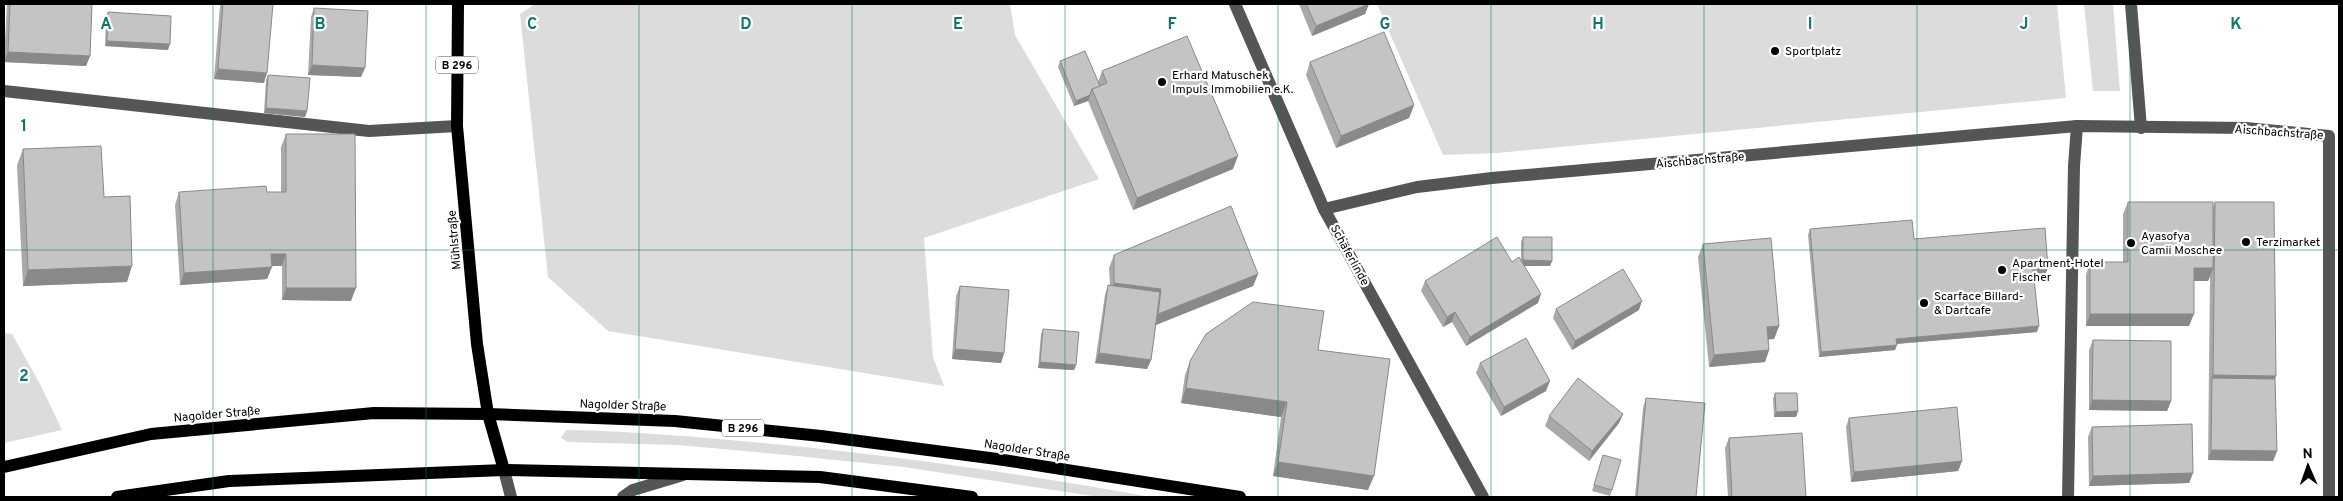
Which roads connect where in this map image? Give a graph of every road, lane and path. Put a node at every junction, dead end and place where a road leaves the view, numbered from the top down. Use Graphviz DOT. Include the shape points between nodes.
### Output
graph roads {
  1 [pos="458,4"];
  2 [pos="1235,4"];
  3 [pos="2131,4"];
  4 [pos="4,91"];
  5 [pos="457,126"];
  6 [pos="2077,126"];
  7 [pos="2141,128"];
  8 [pos="2334,136"];
  9 [pos="1324,208"];
  10 [pos="488,414"];
  11 [pos="4,467"];
  12 [pos="504,470"];
  13 [pos="690,473"];
  14 [pos="117,497"];
  15 [pos="511,497"];
  16 [pos="623,497"];
  17 [pos="972,497"];
  18 [pos="1240,497"];
  19 [pos="1483,497"];
  20 [pos="2068,497"];
  21 [pos="2329,497"];
  1 -- 5 [label="main road, Mühlstraße / B 296"];
  2 -- 9 [label="street, Schäferlinde"];
  3 -- 7 [label="street"];
  4 -- 5 [label="street" via="370,131"];
  5 -- 10 [label="main road, Mühlstraße / B 296" via="477,344"];
  6 -- 7 [label="street, Aischbachstraße"];
  6 -- 9 [label="street, Aischbachstraße" via="1492,178 1417,187"];
  6 -- 20 [label="street"];
  7 -- 8 [label="street, Aischbachstraße" via="2246,128"];
  8 -- 21 [label="street, Aischbachstraße"];
  9 -- 19 [label="street, Schäferlinde"];
  10 -- 11 [label="main road, Nagolder Straße" via="374,413 151,434"];
  10 -- 12 [label="main road, Mühlstraße / B 296"];
  10 -- 18 [label="main road, Nagolder Straße / B 296" via="675,421 821,436 997,459"];
  12 -- 13 [label="main road"];
  12 -- 14 [label="main road" via="228,481"];
  12 -- 15 [label="street"];
  13 -- 16 [label="street" via="633,490"];
  13 -- 17 [label="main road" via="820,477"];
}
